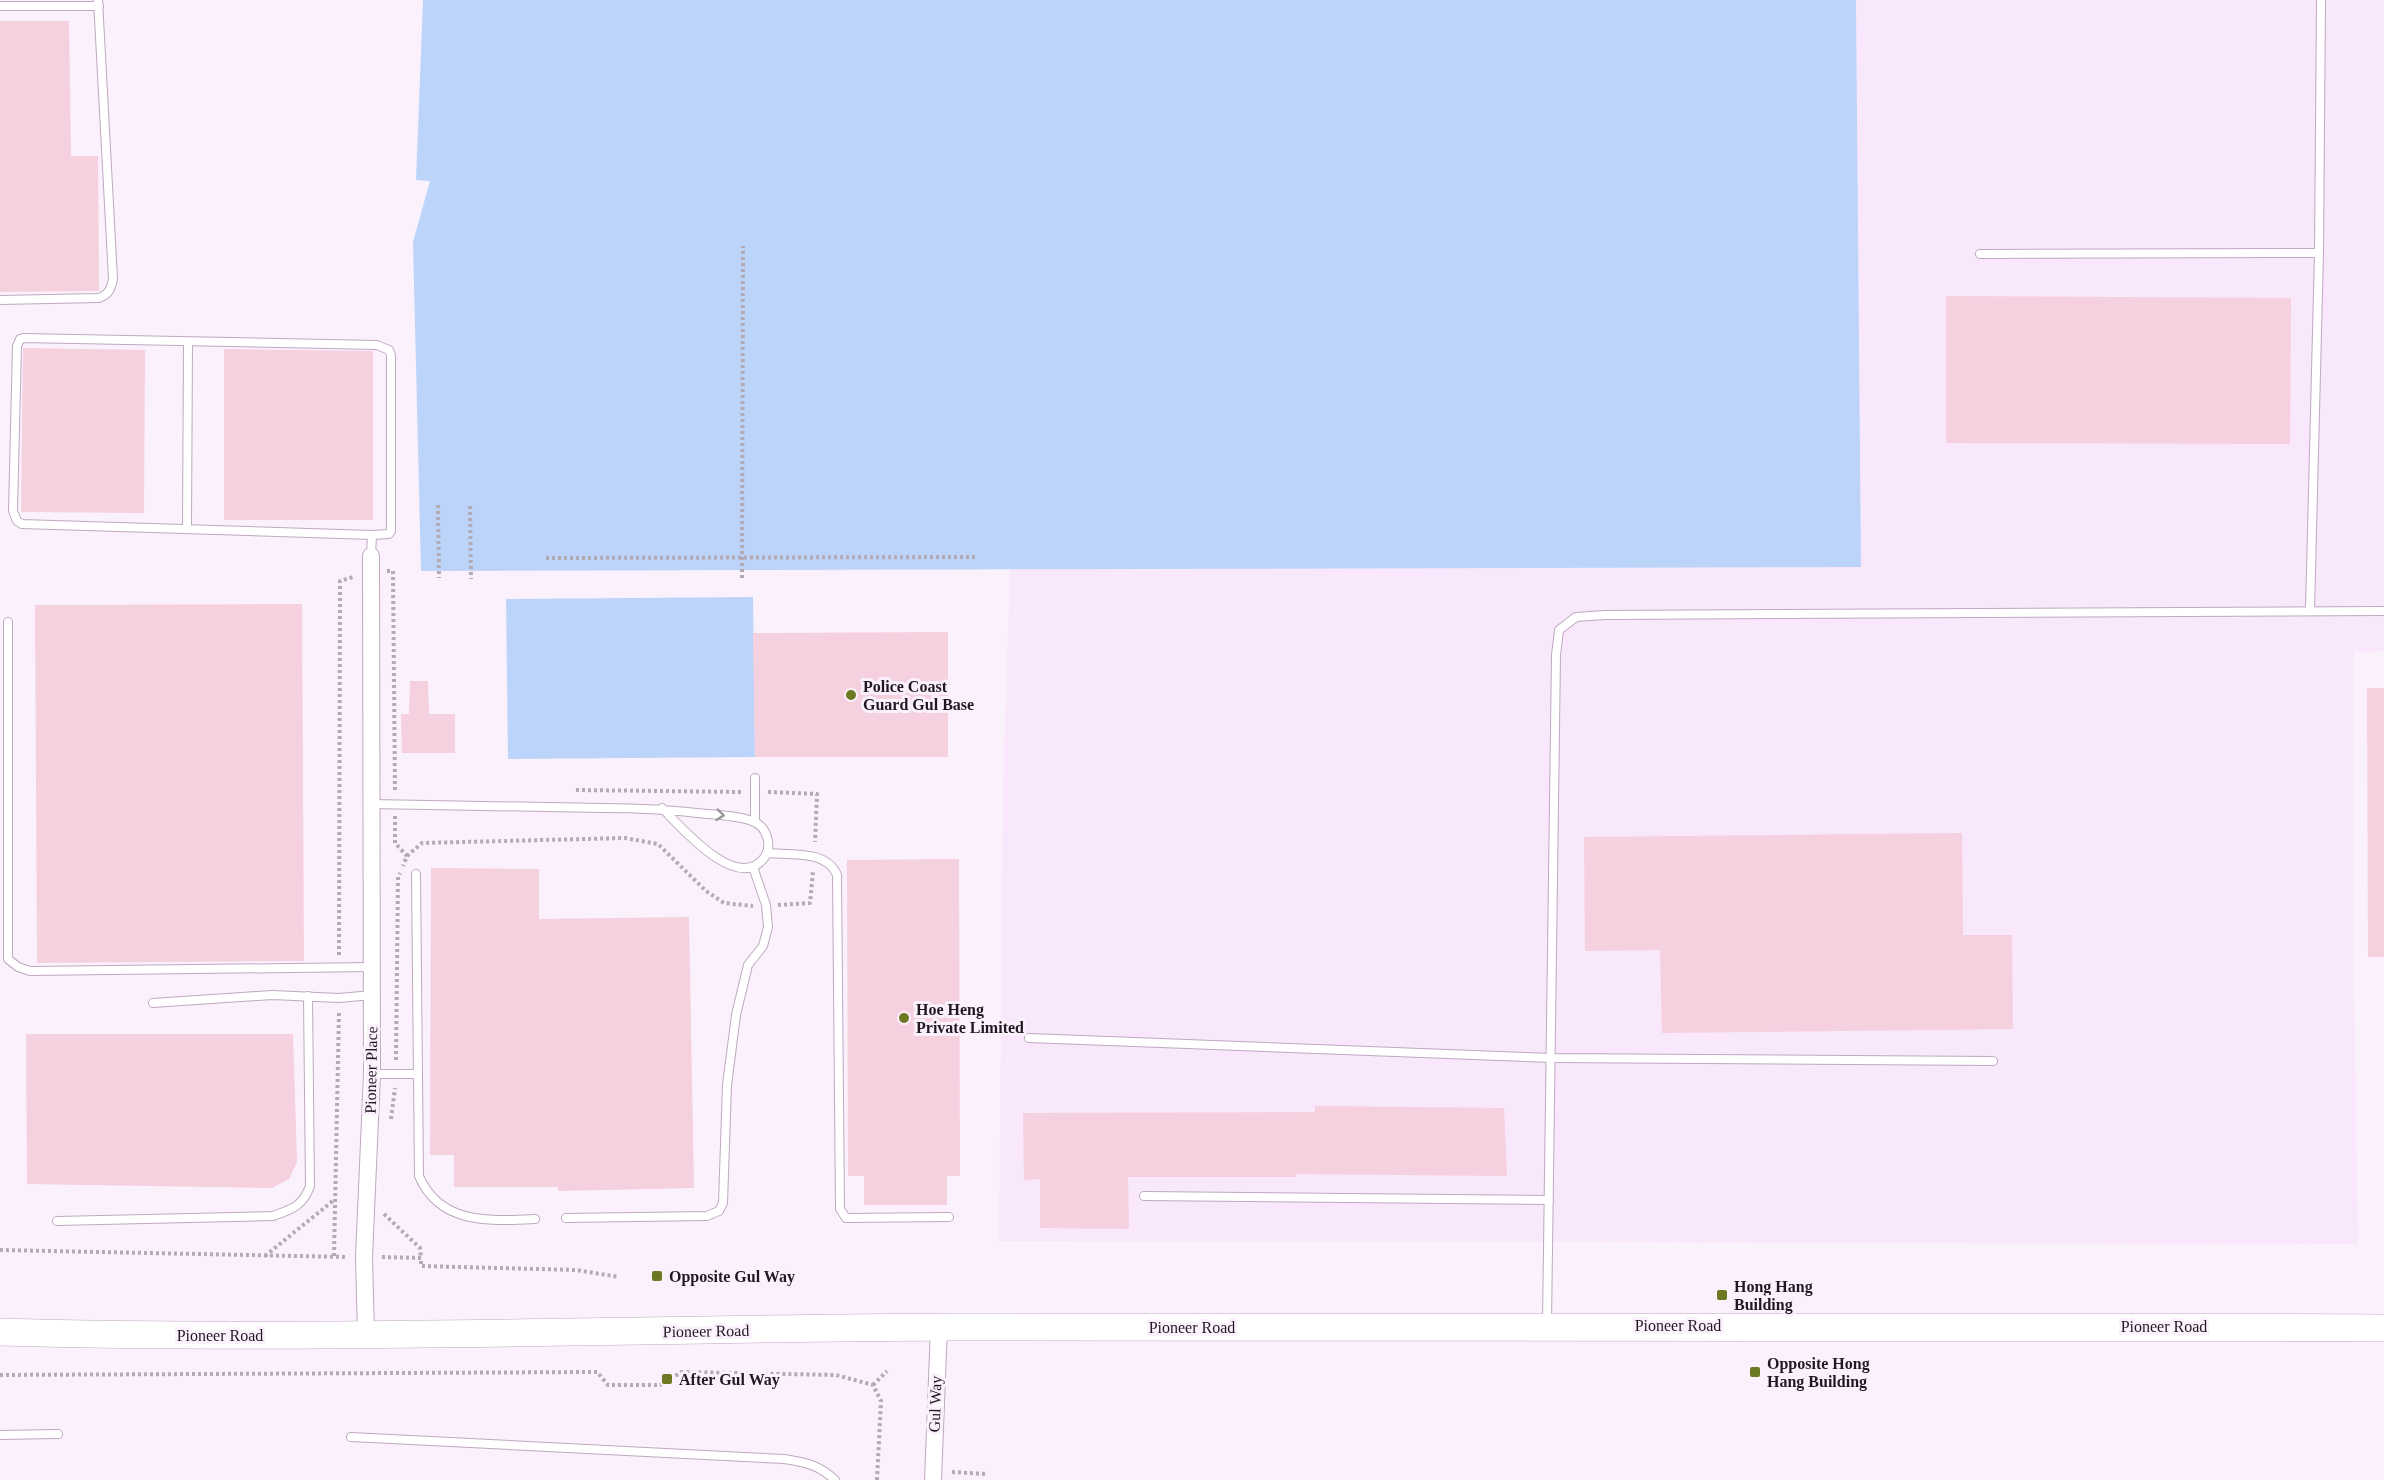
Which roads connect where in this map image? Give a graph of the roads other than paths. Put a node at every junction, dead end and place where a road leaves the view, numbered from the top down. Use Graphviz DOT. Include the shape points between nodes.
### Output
graph roads {
  1 [pos="2321,0"];
  2 [pos="98,3"];
  3 [pos="0,6"];
  4 [pos="2319,253"];
  5 [pos="1980,254"];
  6 [pos="0,300"];
  7 [pos="188,342"];
  8 [pos="187,529"];
  9 [pos="372,534"];
  10 [pos="371,564"];
  11 [pos="2310,610"];
  12 [pos="2384,611"];
  13 [pos="8,622"];
  14 [pos="754,778"];
  15 [pos="372,804"];
  16 [pos="662,808"];
  17 [pos="755,821"];
  18 [pos="768,853"];
  19 [pos="753,867"];
  20 [pos="416,874"];
  21 [pos="372,967"];
  22 [pos="372,995"];
  23 [pos="308,996"];
  24 [pos="153,1003"];
  25 [pos="1029,1038"];
  26 [pos="1551,1058"];
  27 [pos="1994,1061"];
  28 [pos="372,1074"];
  29 [pos="418,1074"];
  30 [pos="1144,1196"];
  31 [pos="1549,1200"];
  32 [pos="949,1217"];
  33 [pos="566,1218"];
  34 [pos="535,1219"];
  35 [pos="57,1221"];
  36 [pos="1546,1326"];
  37 [pos="939,1327"];
  38 [pos="2384,1328"];
  39 [pos="0,1332"];
  40 [pos="366,1335"];
  41 [pos="58,1434"];
  42 [pos="0,1435"];
  43 [pos="351,1437"];
  44 [pos="835,1480"];
  45 [pos="933,1480"];
  1 -- 4 [label="lane"];
  2 -- 3 [label="lane"];
  2 -- 6 [label="lane" via="111,290 99,298"];
  4 -- 5 [label="lane"];
  4 -- 11 [label="lane"];
  7 -- 8 [label="lane"];
  7 -- 8 [label="lane" via="20,339 13,511 17,521 27,526"];
  7 -- 9 [label="lane" via="377,345 388,350 392,524 388,534"];
  8 -- 9 [label="lane"];
  9 -- 10 [label="lane"];
  10 -- 15 [label="street, Pioneer Place"];
  11 -- 12 [label="lane"];
  11 -- 26 [label="lane" via="1576,617 1559,630 1556,655"];
  13 -- 21 [label="lane" via="8,959 30,971"];
  14 -- 17 [label="lane"];
  15 -- 16 [label="lane"];
  15 -- 21 [label="street, Pioneer Place"];
  16 -- 17 [label="lane, one-way"];
  16 -- 19 [label="lane" via="719,861 739,868"];
  17 -- 18 [label="lane" via="768,838"];
  18 -- 19 [label="lane"];
  18 -- 32 [label="lane" via="827,860 837,875 840,1209 846,1218"];
  19 -- 33 [label="lane" via="766,905 768,927 763,946 748,965 736,1015 727,1085 723,1203 719,1211 707,1216"];
  20 -- 29 [label="lane"];
  21 -- 22 [label="street, Pioneer Place"];
  22 -- 23 [label="lane"];
  22 -- 28 [label="street, Pioneer Place"];
  23 -- 24 [label="lane"];
  23 -- 35 [label="lane" via="310,1186 305,1200 273,1216"];
  25 -- 26 [label="lane"];
  26 -- 27 [label="lane"];
  26 -- 31 [label="lane"];
  28 -- 29 [label="lane"];
  28 -- 40 [label="street, Pioneer Place" via="364,1257"];
  29 -- 34 [label="lane" via="419,1176 425,1190 456,1215"];
  30 -- 31 [label="lane"];
  31 -- 36 [label="lane"];
  36 -- 37 [label="main road, Pioneer Road"];
  36 -- 38 [label="main road, Pioneer Road"];
  37 -- 40 [label="main road, Pioneer Road"];
  37 -- 45 [label="street, Gul Way"];
  39 -- 40 [label="main road, Pioneer Road"];
  41 -- 42 [label="lane"];
  43 -- 44 [label="lane" via="784,1458 822,1468"];
}
